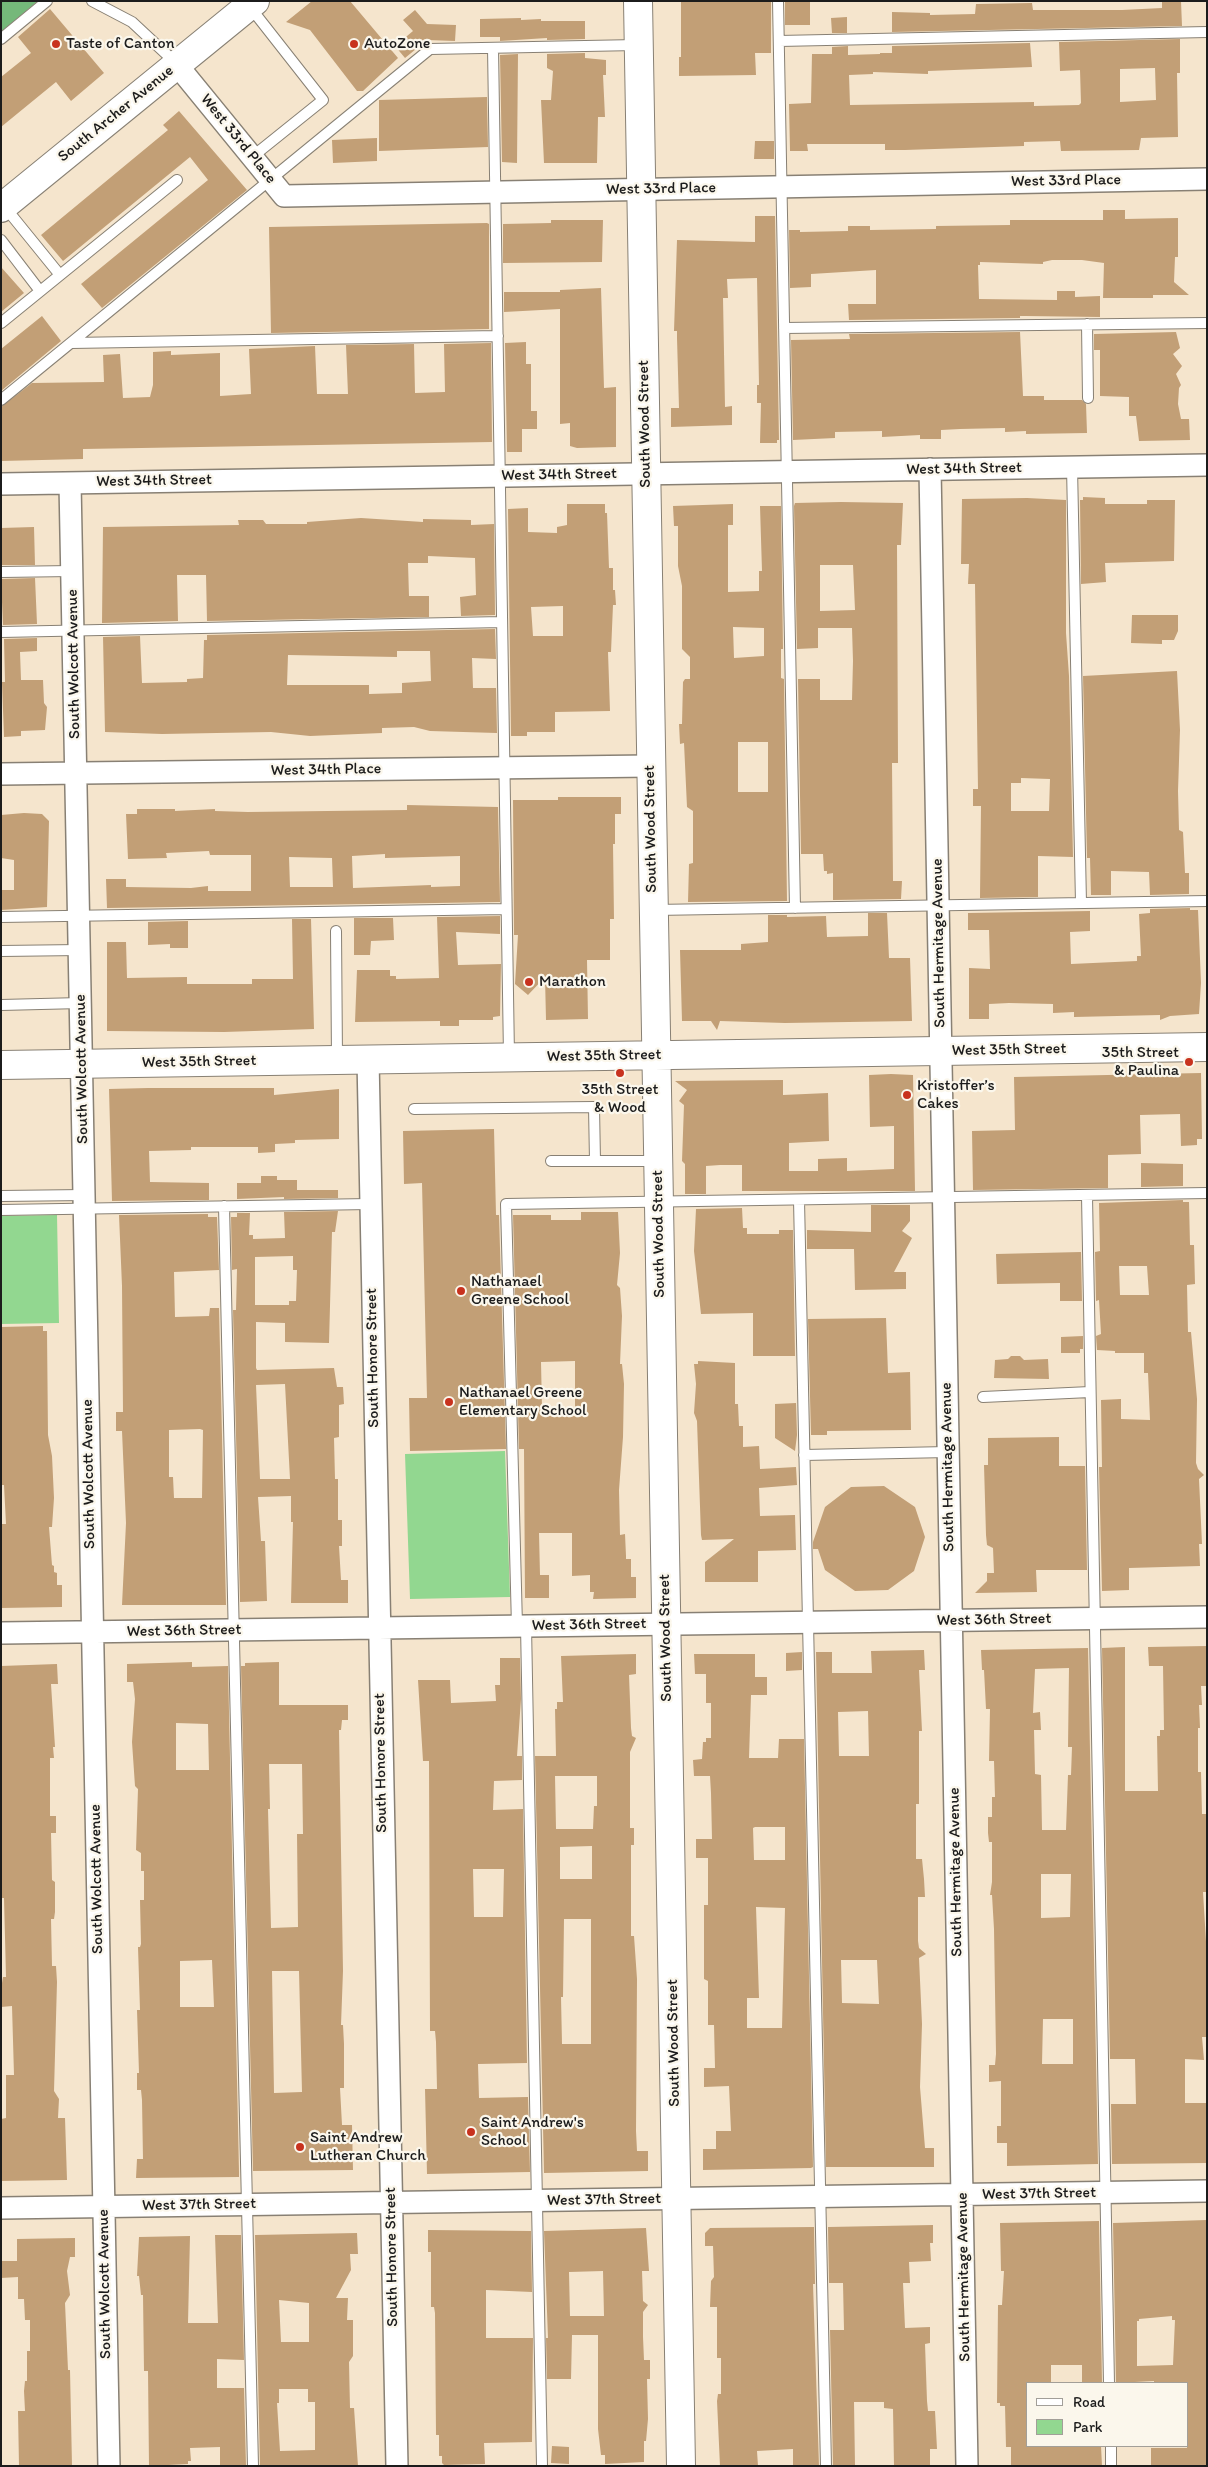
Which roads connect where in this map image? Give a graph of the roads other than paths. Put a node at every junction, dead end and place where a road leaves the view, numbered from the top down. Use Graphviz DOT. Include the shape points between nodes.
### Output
graph roads {
  1 [pos="47,1"];
  2 [pos="92,1"];
  3 [pos="638,1"];
  4 [pos="778,1"];
  5 [pos="252,4"];
  6 [pos="1207,32"];
  7 [pos="1,39"];
  8 [pos="779,41"];
  9 [pos="639,45"];
  10 [pos="493,48"];
  11 [pos="177,65"];
  12 [pos="252,157"];
  13 [pos="1207,179"];
  14 [pos="177,180"];
  15 [pos="271,180"];
  16 [pos="782,187"];
  17 [pos="641,190"];
  18 [pos="496,192"];
  19 [pos="3,207"];
  20 [pos="1,240"];
  21 [pos="60,275"];
  22 [pos="40,291"];
  23 [pos="1207,322"];
  24 [pos="1,323"];
  25 [pos="1087,324"];
  26 [pos="784,328"];
  27 [pos="498,336"];
  28 [pos="71,343"];
  29 [pos="1088,398"];
  30 [pos="1,400"];
  31 [pos="1207,465"];
  32 [pos="1072,467"];
  33 [pos="930,469"];
  34 [pos="786,472"];
  35 [pos="646,474"];
  36 [pos="500,476"];
  37 [pos="70,483"];
  38 [pos="1,484"];
  39 [pos="72,571"];
  40 [pos="1,572"];
  41 [pos="502,622"];
  42 [pos="74,630"];
  43 [pos="1,632"];
  44 [pos="650,766"];
  45 [pos="503,768"];
  46 [pos="76,772"];
  47 [pos="1,774"];
  48 [pos="1207,901"];
  49 [pos="1081,903"];
  50 [pos="938,905"];
  51 [pos="795,908"];
  52 [pos="506,909"];
  53 [pos="653,910"];
  54 [pos="79,916"];
  55 [pos="1,917"];
  56 [pos="336,931"];
  57 [pos="1,950"];
  58 [pos="80,950"];
  59 [pos="80,1003"];
  60 [pos="1,1005"];
  61 [pos="1207,1047"];
  62 [pos="941,1051"];
  63 [pos="655,1055"];
  64 [pos="509,1057"];
  65 [pos="368,1059"];
  66 [pos="337,1060"];
  67 [pos="82,1063"];
  68 [pos="1,1064"];
  69 [pos="414,1109"];
  70 [pos="551,1161"];
  71 [pos="594,1161"];
  72 [pos="657,1161"];
  73 [pos="1207,1193"];
  74 [pos="1,1196"];
  75 [pos="1087,1196"];
  76 [pos="944,1198"];
  77 [pos="799,1200"];
  78 [pos="658,1201"];
  79 [pos="84,1202"];
  80 [pos="370,1204"];
  81 [pos="224,1206"];
  82 [pos="1,1210"];
  83 [pos="1090,1392"];
  84 [pos="983,1397"];
  85 [pos="948,1452"];
  86 [pos="804,1455"];
  87 [pos="1207,1617"];
  88 [pos="1095,1618"];
  89 [pos="951,1620"];
  90 [pos="808,1622"];
  91 [pos="666,1624"];
  92 [pos="522,1626"];
  93 [pos="378,1628"];
  94 [pos="234,1630"];
  95 [pos="92,1632"];
  96 [pos="1,1633"];
  97 [pos="1207,2191"];
  98 [pos="1106,2193"];
  99 [pos="963,2195"];
  100 [pos="820,2196"];
  101 [pos="677,2199"];
  102 [pos="537,2200"];
  103 [pos="391,2202"];
  104 [pos="247,2205"];
  105 [pos="104,2206"];
  106 [pos="1,2208"];
  107 [pos="1109,2382"];
  108 [pos="1110,2447"];
  109 [pos="109,2466"];
  110 [pos="253,2466"];
  111 [pos="397,2466"];
  112 [pos="542,2466"];
  113 [pos="681,2466"];
  114 [pos="826,2466"];
  115 [pos="968,2466"];
  116 [pos="1111,2466"];
  1 -- 7 [label="lane"];
  2 -- 11 [label="lane" via="132,22"];
  3 -- 9 [label="street, South Wood Street"];
  4 -- 8 [label="lane"];
  5 -- 11 [label="street, South Archer Avenue"];
  5 -- 12 [label="lane" via="323,100"];
  6 -- 8 [label="lane"];
  8 -- 16 [label="lane"];
  9 -- 10 [label="lane"];
  9 -- 17 [label="street, South Wood Street"];
  10 -- 15 [label="lane" via="430,49"];
  10 -- 18 [label="lane"];
  11 -- 12 [label="street, West 33rd Place"];
  11 -- 19 [label="street, South Archer Avenue"];
  12 -- 15 [label="street, West 33rd Place"];
  13 -- 16 [label="street, West 33rd Place"];
  14 -- 21 [label="lane"];
  15 -- 18 [label="street, West 33rd Place" via="284,196"];
  15 -- 28 [label="lane"];
  16 -- 17 [label="street, West 33rd Place"];
  16 -- 26 [label="lane"];
  17 -- 18 [label="street, West 33rd Place"];
  17 -- 35 [label="street, South Wood Street"];
  18 -- 27 [label="lane"];
  19 -- 21 [label="lane"];
  20 -- 22 [label="lane"];
  21 -- 22 [label="lane"];
  22 -- 24 [label="lane"];
  23 -- 25 [label="lane"];
  25 -- 26 [label="lane"];
  25 -- 29 [label="lane"];
  26 -- 34 [label="lane"];
  27 -- 28 [label="lane"];
  27 -- 36 [label="lane"];
  28 -- 30 [label="lane"];
  31 -- 32 [label="street, West 34th Street"];
  32 -- 33 [label="street, West 34th Street"];
  32 -- 49 [label="lane"];
  33 -- 34 [label="street, West 34th Street"];
  33 -- 50 [label="street, South Hermitage Avenue"];
  34 -- 35 [label="street, West 34th Street"];
  34 -- 51 [label="lane"];
  35 -- 36 [label="street, West 34th Street"];
  35 -- 44 [label="street, South Wood Street"];
  36 -- 37 [label="street, West 34th Street"];
  36 -- 41 [label="lane"];
  37 -- 38 [label="street, West 34th Street"];
  37 -- 39 [label="street, South Wolcott Avenue"];
  39 -- 40 [label="lane"];
  39 -- 42 [label="street, South Wolcott Avenue"];
  41 -- 42 [label="lane"];
  41 -- 45 [label="lane"];
  42 -- 43 [label="lane"];
  42 -- 46 [label="street, South Wolcott Avenue"];
  44 -- 45 [label="street, West 34th Place"];
  44 -- 53 [label="street, South Wood Street"];
  45 -- 46 [label="street, West 34th Place"];
  45 -- 52 [label="lane"];
  46 -- 47 [label="street, West 34th Place"];
  46 -- 54 [label="street, South Wolcott Avenue"];
  48 -- 49 [label="lane"];
  49 -- 50 [label="lane"];
  50 -- 51 [label="lane"];
  50 -- 62 [label="street, South Hermitage Avenue"];
  51 -- 53 [label="lane"];
  52 -- 54 [label="lane"];
  52 -- 64 [label="lane"];
  53 -- 63 [label="street, South Wood Street"];
  54 -- 55 [label="lane"];
  54 -- 58 [label="street, South Wolcott Avenue"];
  56 -- 66 [label="lane"];
  57 -- 58 [label="lane"];
  58 -- 59 [label="street, South Wolcott Avenue"];
  59 -- 60 [label="lane"];
  59 -- 67 [label="street, South Wolcott Avenue"];
  61 -- 62 [label="street, West 35th Street"];
  62 -- 63 [label="street, West 35th Street"];
  62 -- 76 [label="street, South Hermitage Avenue"];
  63 -- 64 [label="street, West 35th Street"];
  63 -- 72 [label="street, South Wood Street"];
  64 -- 65 [label="street, West 35th Street"];
  65 -- 66 [label="street, West 35th Street"];
  65 -- 80 [label="street, South Honore Street"];
  66 -- 67 [label="street, West 35th Street"];
  67 -- 68 [label="street, West 35th Street"];
  67 -- 79 [label="street, South Wolcott Avenue"];
  69 -- 71 [label="lane" via="594,1107"];
  70 -- 71 [label="lane"];
  71 -- 72 [label="lane"];
  72 -- 78 [label="street, South Wood Street"];
  73 -- 75 [label="lane"];
  74 -- 79 [label="lane"];
  75 -- 76 [label="lane"];
  75 -- 83 [label="lane"];
  76 -- 77 [label="lane"];
  76 -- 85 [label="street, South Hermitage Avenue"];
  77 -- 78 [label="lane"];
  77 -- 86 [label="lane"];
  78 -- 91 [label="street, South Wood Street"];
  78 -- 92 [label="lane" via="506,1204"];
  79 -- 81 [label="lane"];
  79 -- 82 [label="lane"];
  79 -- 95 [label="street, South Wolcott Avenue"];
  80 -- 81 [label="lane"];
  80 -- 93 [label="street, South Honore Street"];
  81 -- 94 [label="lane"];
  83 -- 84 [label="lane"];
  83 -- 88 [label="lane"];
  85 -- 86 [label="lane"];
  85 -- 89 [label="street, South Hermitage Avenue"];
  86 -- 90 [label="lane"];
  87 -- 88 [label="street, West 36th Street"];
  88 -- 89 [label="street, West 36th Street"];
  88 -- 98 [label="lane"];
  89 -- 90 [label="street, West 36th Street"];
  89 -- 99 [label="street, South Hermitage Avenue"];
  90 -- 91 [label="street, West 36th Street"];
  90 -- 100 [label="lane"];
  91 -- 92 [label="street, West 36th Street"];
  91 -- 101 [label="street, South Wood Street"];
  92 -- 93 [label="street, West 36th Street"];
  92 -- 102 [label="lane"];
  93 -- 94 [label="street, West 36th Street"];
  93 -- 103 [label="street, South Honore Street"];
  94 -- 95 [label="street, West 36th Street"];
  94 -- 104 [label="lane"];
  95 -- 96 [label="street, West 36th Street"];
  95 -- 105 [label="street, South Wolcott Avenue"];
  97 -- 98 [label="street, West 37th Street"];
  98 -- 99 [label="street, West 37th Street"];
  98 -- 107 [label="lane"];
  99 -- 100 [label="street, West 37th Street"];
  99 -- 115 [label="street, South Hermitage Avenue"];
  100 -- 101 [label="street, West 37th Street"];
  100 -- 114 [label="lane"];
  101 -- 102 [label="street, West 37th Street"];
  101 -- 113 [label="street, South Wood Street"];
  102 -- 103 [label="street, West 37th Street"];
  102 -- 112 [label="lane"];
  103 -- 104 [label="street, West 37th Street"];
  103 -- 111 [label="street, South Honore Street"];
  104 -- 105 [label="street, West 37th Street"];
  104 -- 110 [label="lane"];
  105 -- 106 [label="street, West 37th Street"];
  105 -- 109 [label="street, South Wolcott Avenue"];
  108 -- 116 [label="lane"];
}
